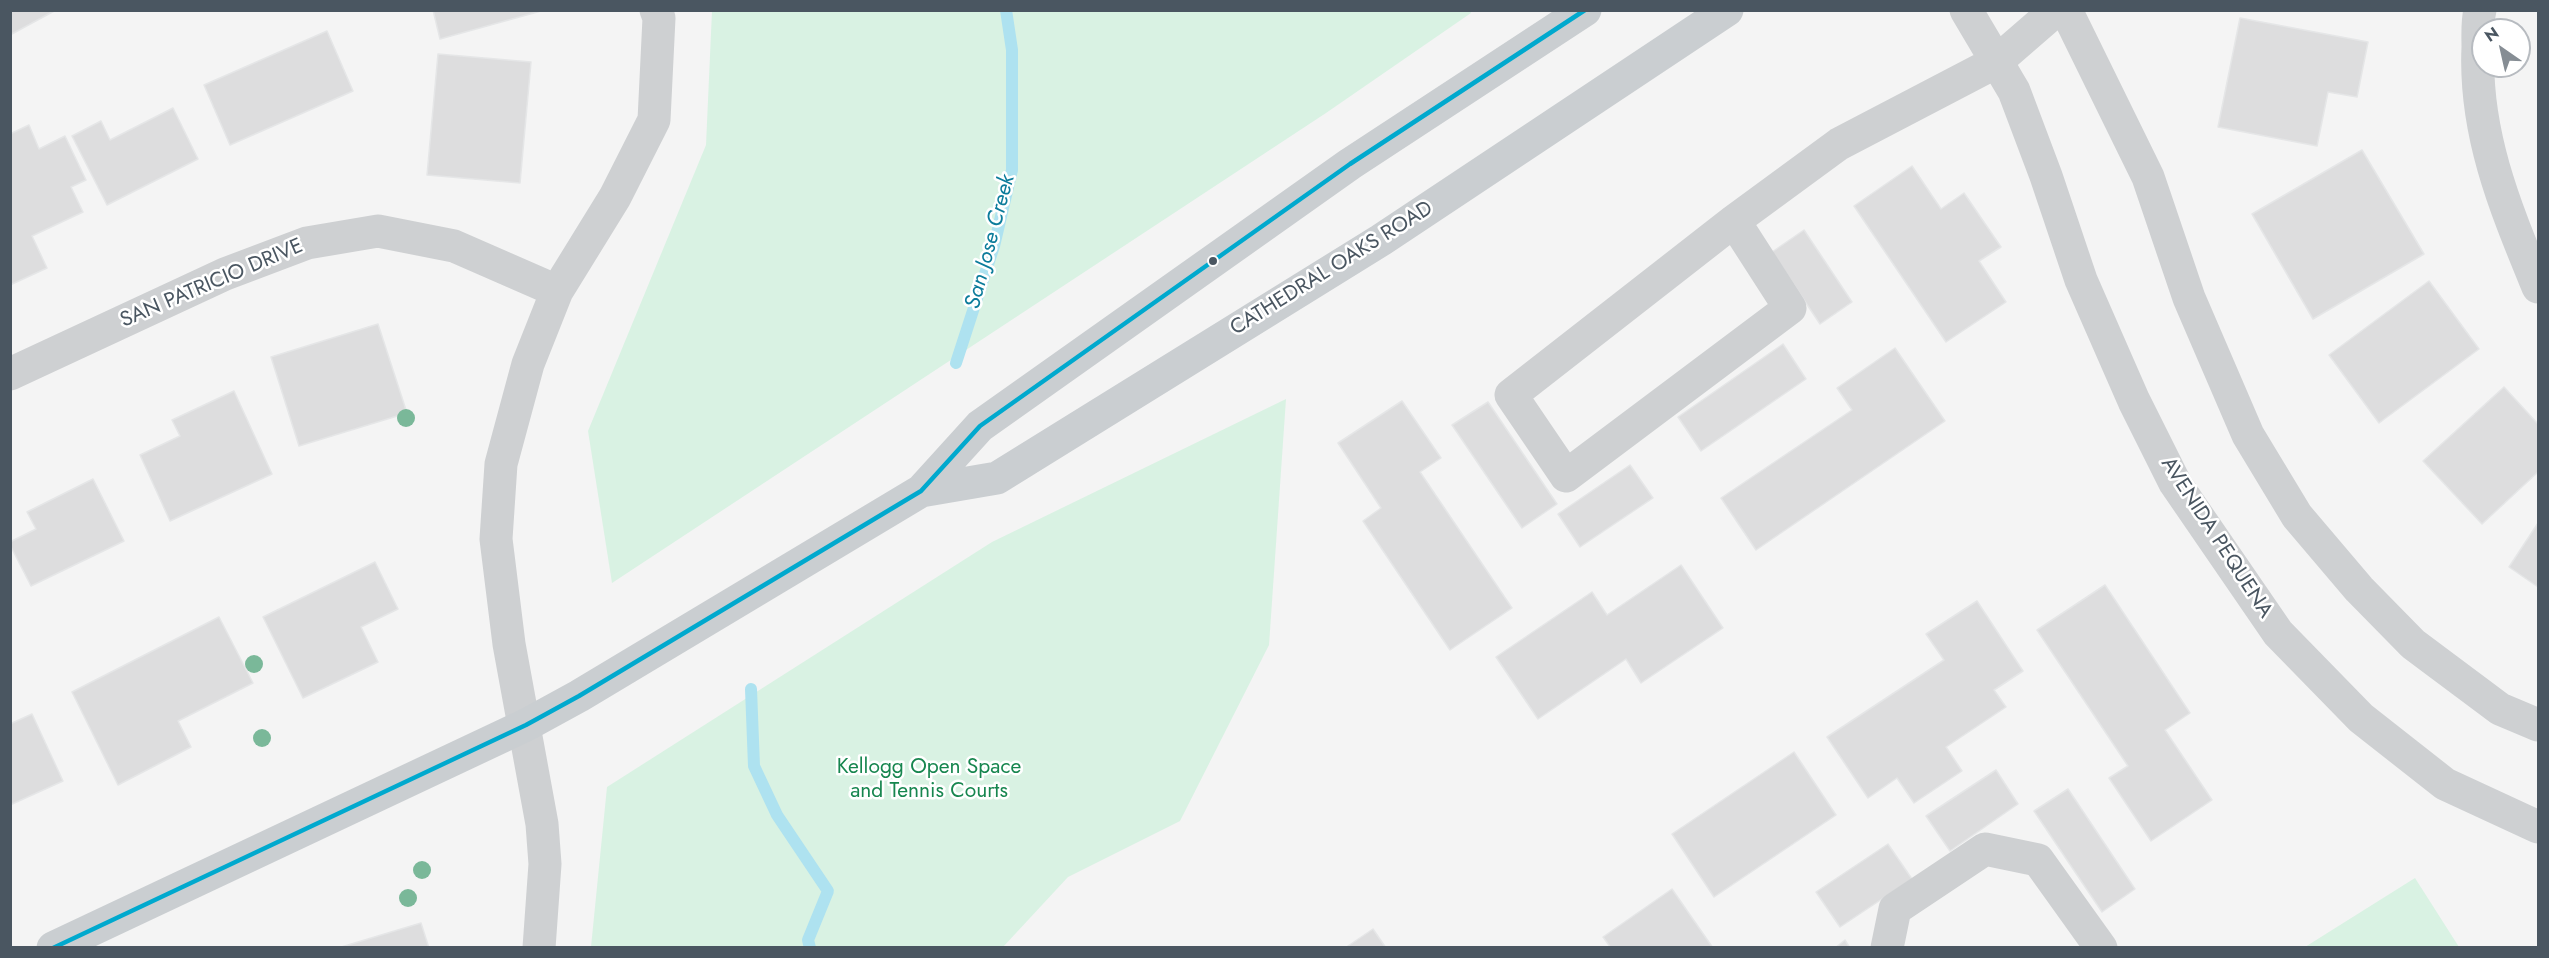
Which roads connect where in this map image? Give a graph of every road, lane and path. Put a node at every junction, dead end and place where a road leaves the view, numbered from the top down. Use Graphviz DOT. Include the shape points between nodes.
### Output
graph roads {
  1 [pos="656,10"];
  2 [pos="1585,10"];
  3 [pos="1727,10"];
  4 [pos="1966,10"];
  5 [pos="2056,10"];
  6 [pos="2066,10"];
  7 [pos="2480,10"];
  8 [pos="1996,62"];
  9 [pos="1734,221"];
  10 [pos="2538,287"];
  11 [pos="557,291"];
  12 [pos="10,374"];
  13 [pos="921,490"];
  14 [pos="2538,724"];
  15 [pos="526,725"];
  16 [pos="2538,827"];
  17 [pos="53,948"];
  18 [pos="539,948"];
  19 [pos="1887,948"];
  20 [pos="2101,948"];
  1 -- 11 [label="street" via="659,18 654,120 615,197"];
  2 -- 13 [label="main road, CATHEDRAL OAKS ROAD" via="1350,164 980,426"];
  3 -- 13 [label="main road, CATHEDRAL OAKS ROAD" via="1381,240 997,478"];
  4 -- 8 [label="street, AVENIDA PEQUENA"];
  5 -- 8 [label="street"];
  6 -- 14 [label="street" via="2148,177 2189,298 2248,435 2297,516 2359,589 2413,644 2500,709"];
  7 -- 10 [label="street" via="2476,82 2486,142 2502,201"];
  8 -- 9 [label="street" via="1839,144"];
  8 -- 16 [label="street, AVENIDA PEQUENA" via="2014,91 2081,280 2134,401 2170,473 2278,633 2361,718 2445,784"];
  9 -- 9 [label="street" via="1790,308 1566,476 1511,395"];
  11 -- 12 [label="street, SAN PATRICIO DRIVE" via="454,246 378,231 307,243 225,274"];
  11 -- 15 [label="street" via="528,364 501,464 496,539 509,644"];
  13 -- 15 [label="main road, CATHEDRAL OAKS ROAD"];
  15 -- 17 [label="main road, CATHEDRAL OAKS ROAD"];
  15 -- 18 [label="street" via="545,864"];
  19 -- 20 [label="street" via="1896,909 1985,849 2038,860"];
}
